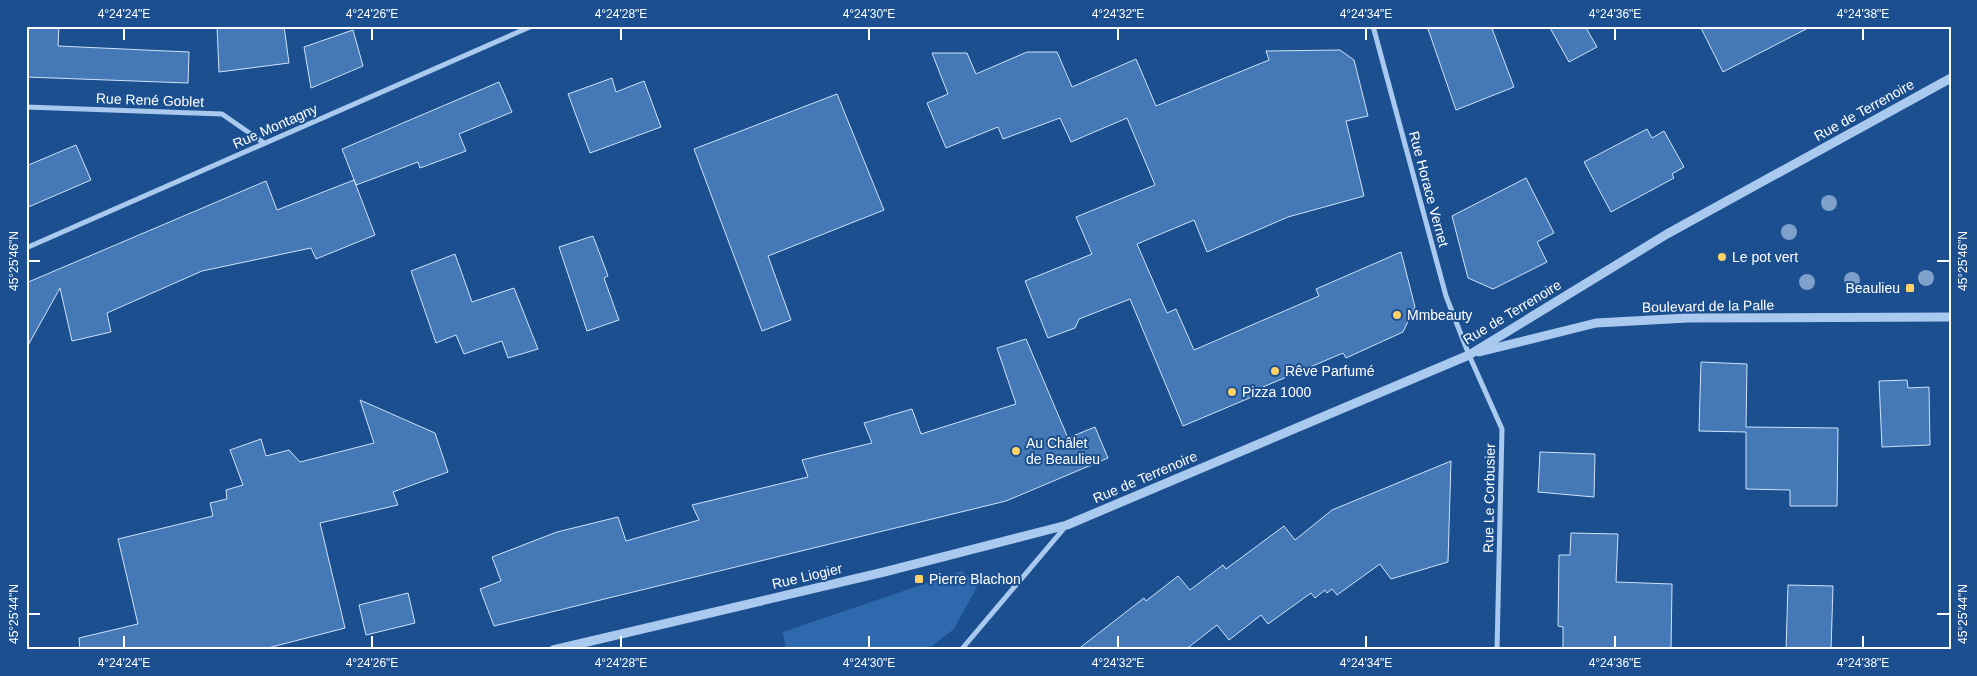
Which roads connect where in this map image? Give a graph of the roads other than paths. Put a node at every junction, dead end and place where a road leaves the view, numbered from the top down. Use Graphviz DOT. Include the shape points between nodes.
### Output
graph roads {
  1 [pos="532,26"];
  2 [pos="1373,26"];
  3 [pos="1951,78"];
  4 [pos="26,107"];
  5 [pos="264,143"];
  6 [pos="26,248"];
  7 [pos="1951,317"];
  8 [pos="1469,355"];
  9 [pos="1067,525"];
  10 [pos="553,650"];
  11 [pos="961,650"];
  12 [pos="1498,650"];
  1 -- 5 [label="street, Rue Montagny"];
  2 -- 8 [label="street, Rue Horace Vernet" via="1446,296"];
  3 -- 8 [label="street, Rue de Terrenoire" via="1667,234"];
  4 -- 5 [label="street, Rue René Goblet" via="222,114"];
  5 -- 6 [label="street, Rue Montagny"];
  7 -- 8 [label="street, Boulevard de la Palle" via="1688,318 1596,323"];
  8 -- 9 [label="street, Rue de Terrenoire"];
  8 -- 12 [label="street, Rue Le Corbusier" via="1502,429"];
  9 -- 10 [label="street, Rue Liogier"];
  9 -- 11 [label="street"];
}
